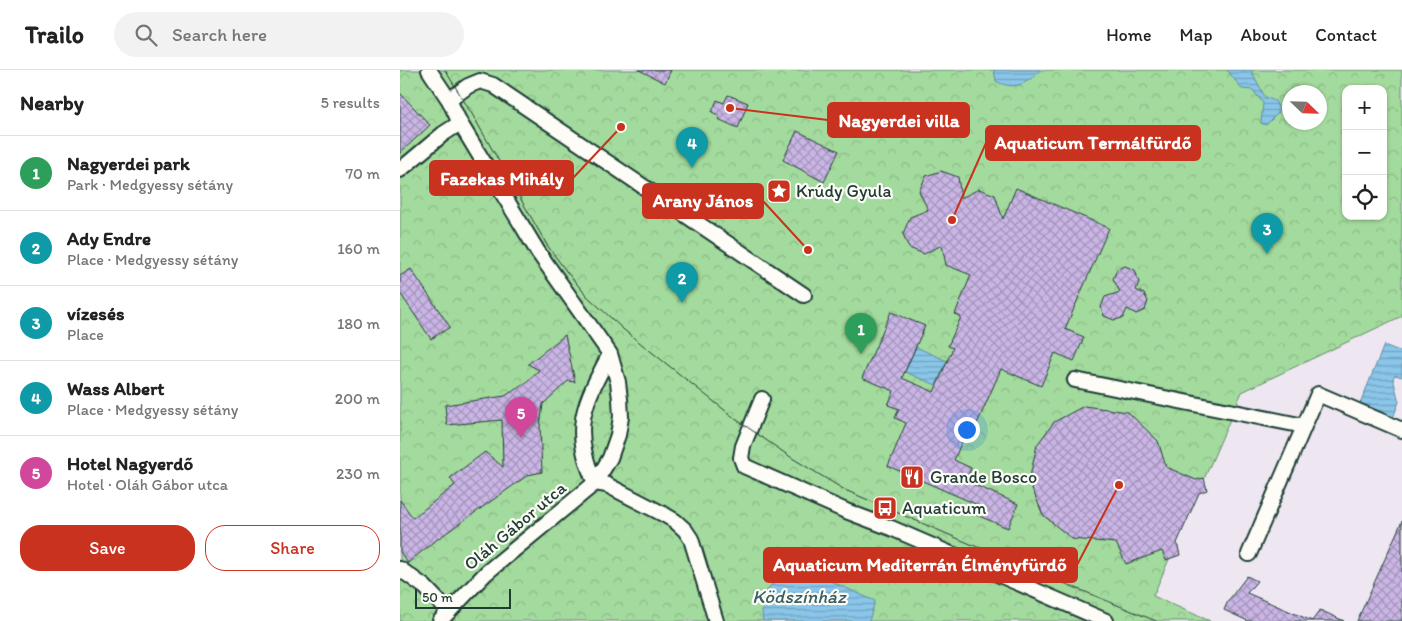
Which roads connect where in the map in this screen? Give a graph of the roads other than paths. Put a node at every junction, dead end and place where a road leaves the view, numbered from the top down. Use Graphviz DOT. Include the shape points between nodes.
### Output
graph roads {
  1 [pos="429,70"];
  2 [pos="449,100"];
  3 [pos="460,123"];
  4 [pos="400,170"];
  5 [pos="804,295"];
  6 [pos="610,354"];
  7 [pos="1075,380"];
  8 [pos="762,399"];
  9 [pos="1304,426"];
  10 [pos="1402,430"];
  11 [pos="595,484"];
  12 [pos="1249,554"];
  13 [pos="400,569"];
  14 [pos="445,616"];
  15 [pos="716,621"];
  16 [pos="1106,621"];
  1 -- 2 [label="street"];
  2 -- 3 [label="street"];
  2 -- 5 [label="street" via="480,81 493,84"];
  3 -- 4 [label="street"];
  3 -- 6 [label="street" via="538,252"];
  6 -- 11 [label="street" via="618,382 621,417 610,458"];
  6 -- 11 [label="street" via="585,406 582,429 583,449"];
  7 -- 9 [label="street"];
  8 -- 16 [label="street" via="743,446 741,458 744,466"];
  9 -- 10 [label="street" via="1318,394"];
  9 -- 12 [label="street"];
  11 -- 14 [label="street, Oláh Gábor utca" via="486,573"];
  11 -- 15 [label="street" via="607,485 665,514 685,530 691,539"];
  13 -- 14 [label="street" via="425,587"];
}
